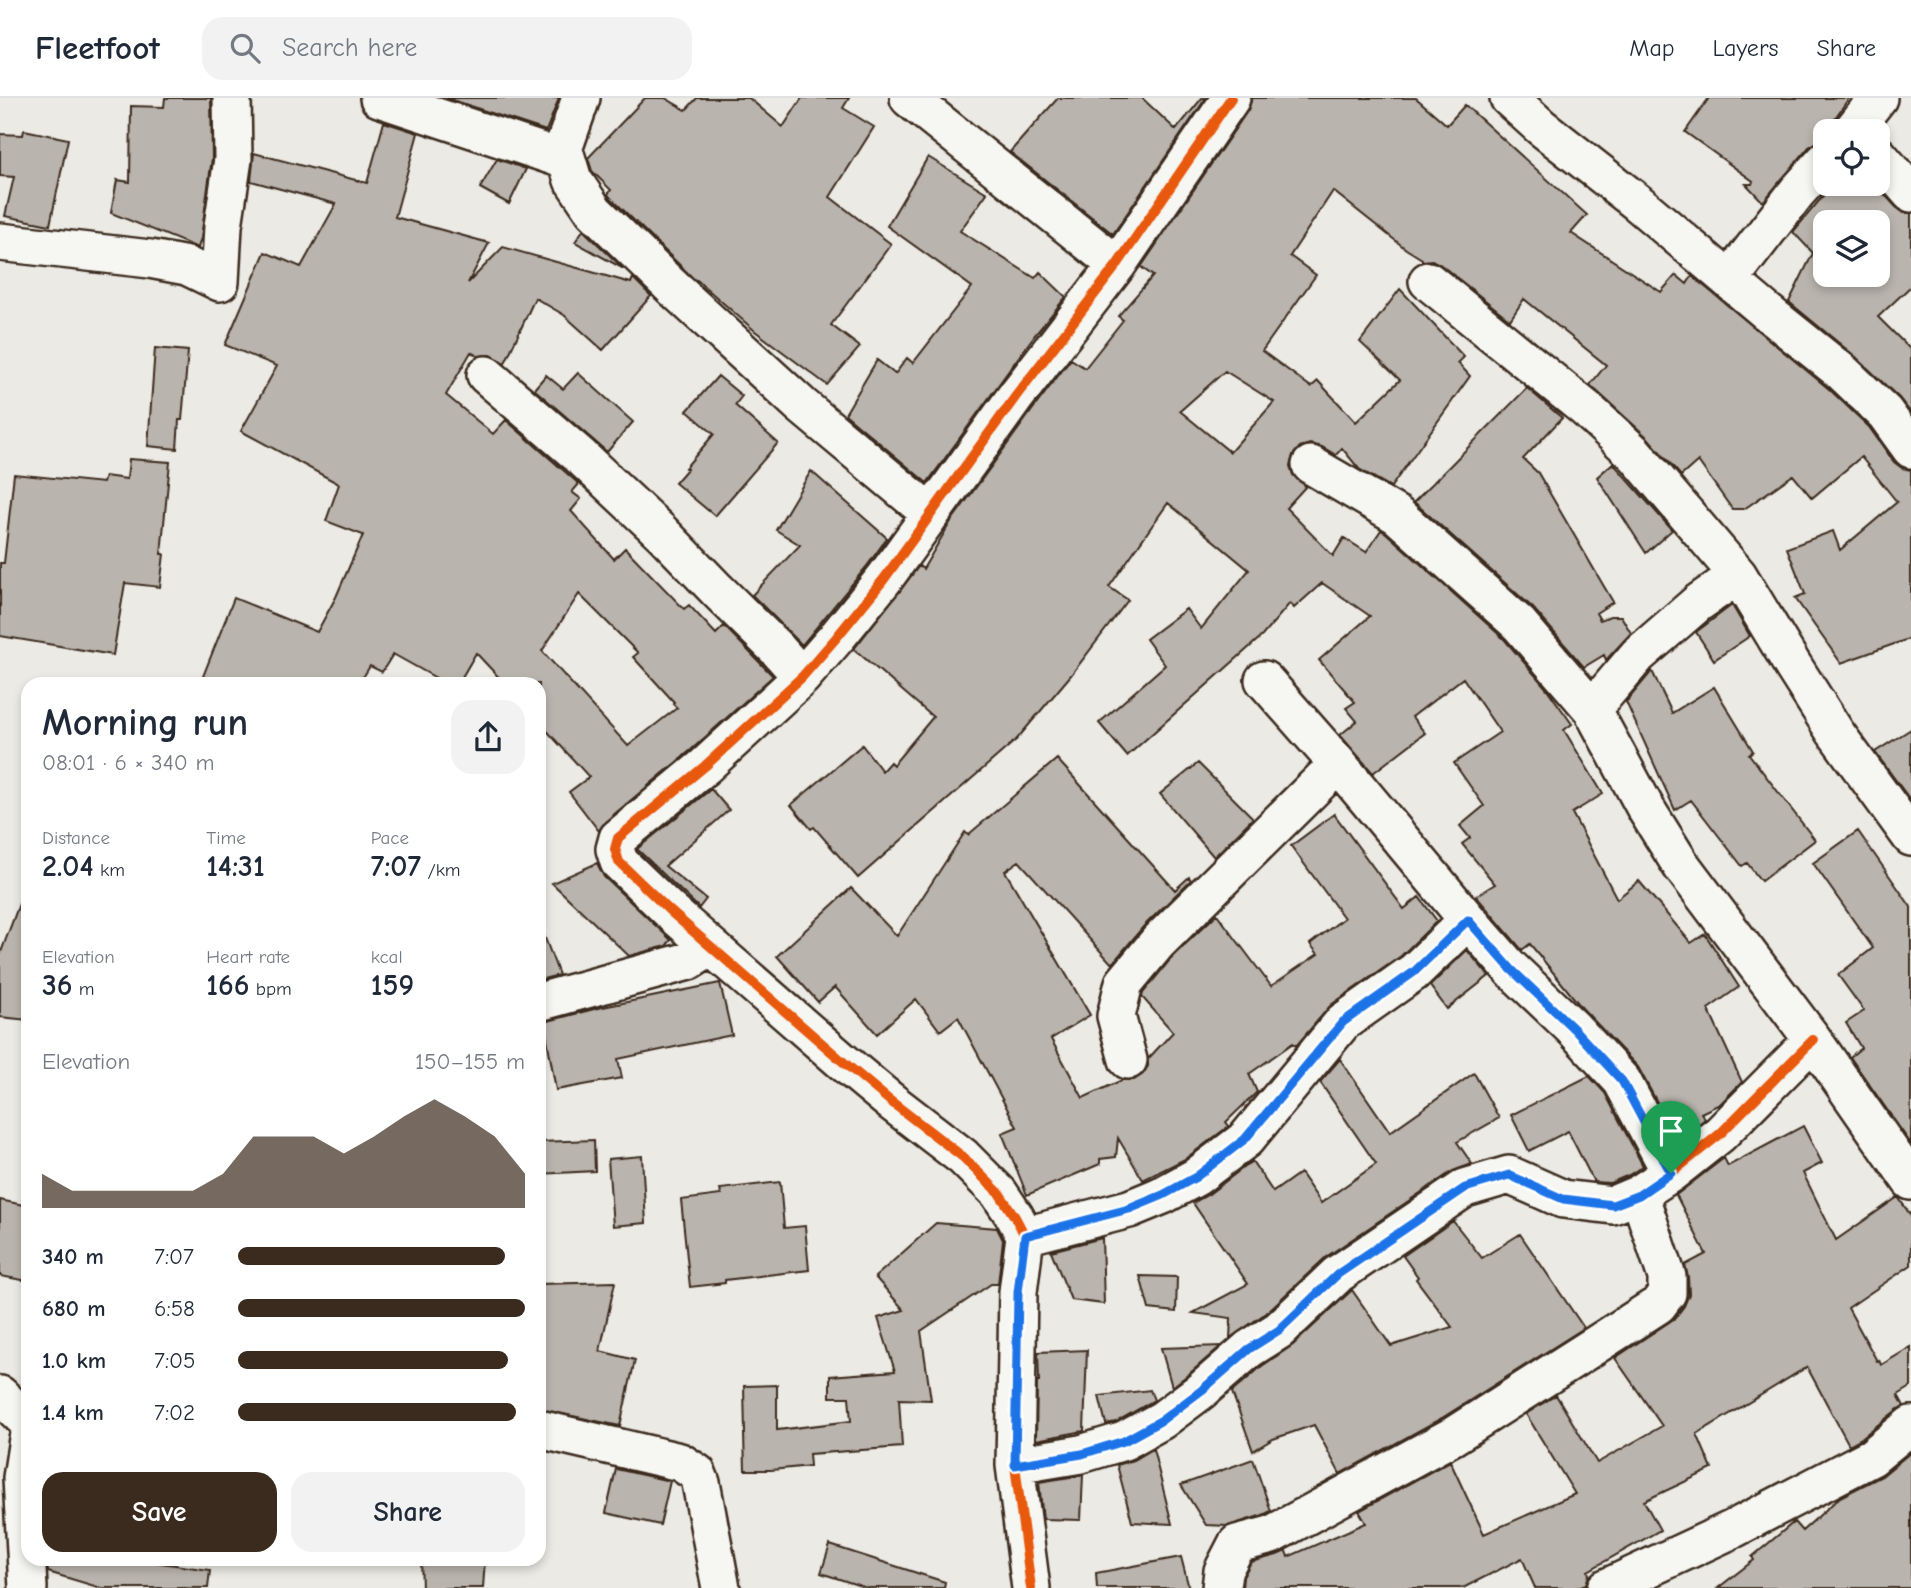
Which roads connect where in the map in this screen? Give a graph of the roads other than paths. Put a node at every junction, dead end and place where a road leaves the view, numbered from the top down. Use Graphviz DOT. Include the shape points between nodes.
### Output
graph roads {
  1 [pos="232,98"];
  2 [pos="379,98"];
  3 [pos="581,98"];
  4 [pos="909,98"];
  5 [pos="1509,98"];
  6 [pos="1878,98"];
  7 [pos="1223,101"];
  8 [pos="1868,119"];
  9 [pos="560,158"];
  10 [pos="1890,170"];
  11 [pos="1813,174"];
  12 [pos="1911,193"];
  13 [pos="0,242"];
  14 [pos="1117,265"];
  15 [pos="1729,280"];
  16 [pos="1428,281"];
  17 [pos="486,375"];
  18 [pos="1911,449"];
  19 [pos="1311,465"];
  20 [pos="930,513"];
  21 [pos="1738,575"];
  22 [pos="802,677"];
  23 [pos="1264,680"];
  24 [pos="1592,709"];
  25 [pos="1338,764"];
  26 [pos="1911,837"];
  27 [pos="1468,920"];
  28 [pos="711,947"];
  29 [pos="546,1000"];
  30 [pos="1813,1040"];
  31 [pos="1128,1060"];
  32 [pos="1671,1173"];
  33 [pos="1911,1181"];
  34 [pos="1639,1195"];
  35 [pos="1025,1236"];
  36 [pos="0,1395"];
  37 [pos="21,1415"];
  38 [pos="1911,1425"];
  39 [pos="546,1432"];
  40 [pos="1015,1465"];
  41 [pos="27,1566"];
  42 [pos="28,1588"];
  43 [pos="721,1588"];
  44 [pos="1031,1588"];
  45 [pos="1221,1588"];
  46 [pos="1606,1588"];
  1 -- 13 [label="street" via="233,159 220,282 187,266"];
  2 -- 9 [label="street"];
  3 -- 9 [label="street"];
  4 -- 14 [label="street"];
  5 -- 15 [label="street"];
  6 -- 8 [label="street"];
  7 -- 14 [label="street"];
  9 -- 20 [label="street" via="566,157 573,180 594,211 671,286 802,406"];
  10 -- 12 [label="street"];
  11 -- 15 [label="street"];
  14 -- 20 [label="street"];
  15 -- 18 [label="street" via="1843,373 1885,413"];
  16 -- 21 [label="street" via="1634,453"];
  17 -- 22 [label="street" via="662,533"];
  19 -- 24 [label="street" via="1397,515 1519,624"];
  20 -- 22 [label="street" via="884,579"];
  21 -- 24 [label="street" via="1638,655"];
  21 -- 26 [label="street" via="1835,732"];
  22 -- 28 [label="street" via="618,838 619,862"];
  23 -- 25 [label="street"];
  24 -- 30 [label="street" via="1681,865"];
  25 -- 27 [label="street"];
  25 -- 31 [label="street" via="1158,942 1124,983 1116,1016"];
  27 -- 32 [label="street" via="1622,1081"];
  27 -- 35 [label="street" via="1414,972 1343,1022 1245,1139 1196,1177 1129,1209"];
  28 -- 29 [label="street" via="689,961"];
  28 -- 35 [label="street" via="879,1092 963,1157 999,1193"];
  30 -- 32 [label="street" via="1720,1134"];
  30 -- 33 [label="street"];
  32 -- 34 [label="street"];
  34 -- 40 [label="street" via="1613,1205 1563,1199 1509,1175 1465,1188 1338,1274 1279,1330 1162,1420 1124,1441 1082,1454"];
  34 -- 45 [label="street" via="1667,1277 1667,1293 1658,1305 1453,1436 1271,1535 1237,1544 1223,1571"];
  35 -- 40 [label="street" via="1018,1292"];
  36 -- 37 [label="street"];
  38 -- 46 [label="street" via="1872,1457"];
  39 -- 43 [label="street" via="680,1462 697,1473"];
  40 -- 44 [label="street"];
  41 -- 42 [label="street"];
}
